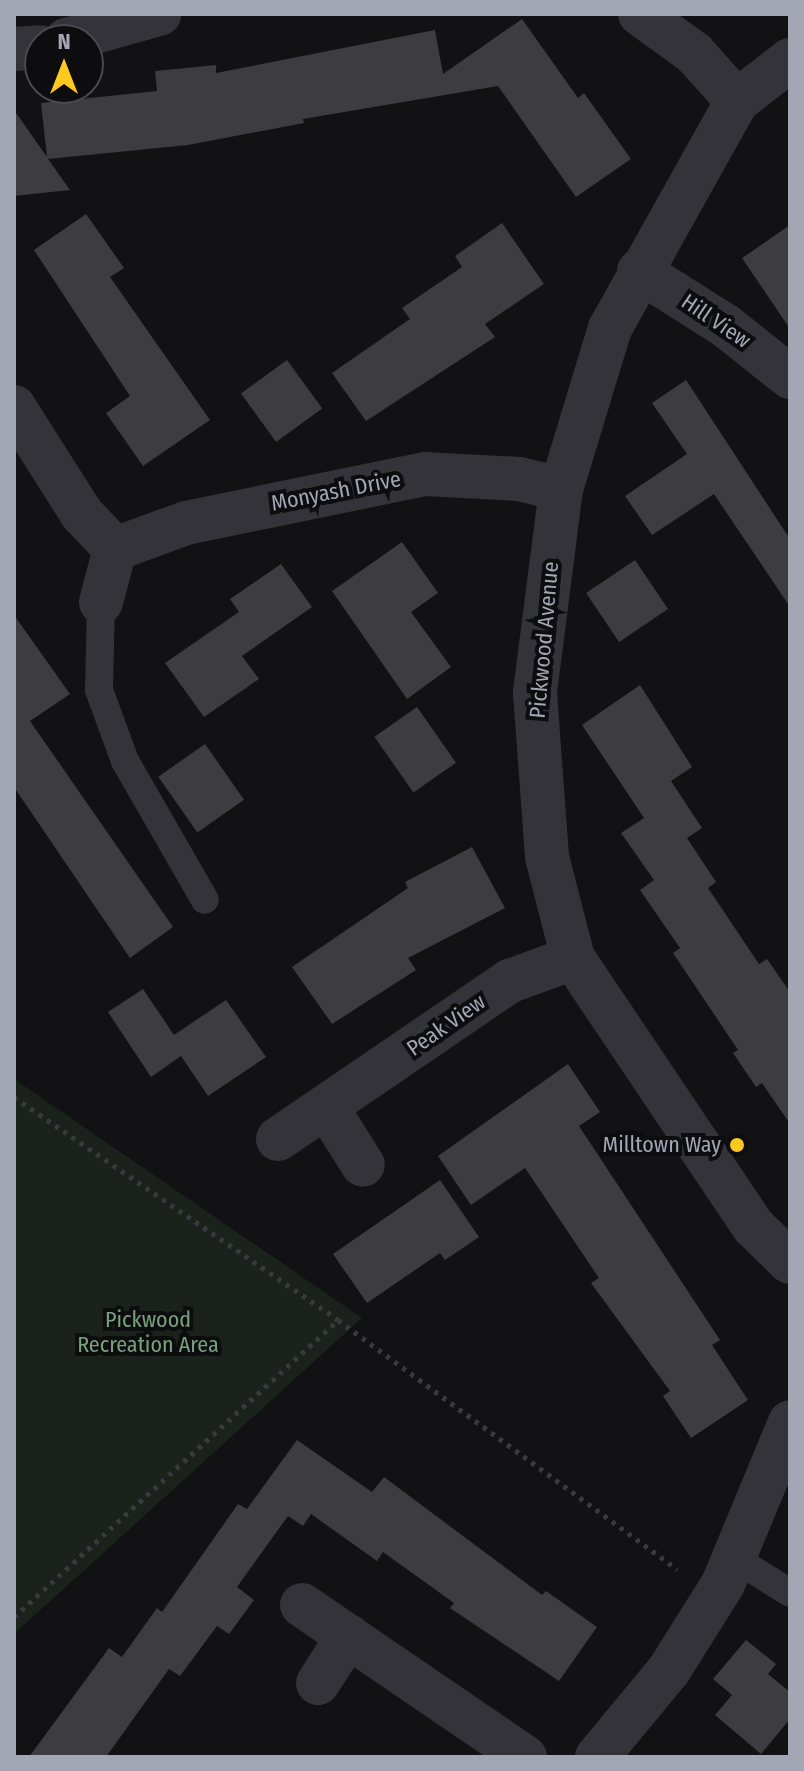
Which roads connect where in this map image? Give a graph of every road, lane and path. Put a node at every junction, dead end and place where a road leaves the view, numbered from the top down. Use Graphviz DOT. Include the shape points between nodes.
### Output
graph roads {
  1 [pos="159,14"];
  2 [pos="640,14"];
  3 [pos="104,29"];
  4 [pos="790,60"];
  5 [pos="737,101"];
  6 [pos="639,271"];
  7 [pos="790,377"];
  8 [pos="14,407"];
  9 [pos="561,489"];
  10 [pos="115,549"];
  11 [pos="101,602"];
  12 [pos="205,900"];
  13 [pos="573,958"];
  14 [pos="14,1097"];
  15 [pos="327,1108"];
  16 [pos="278,1139"];
  17 [pos="363,1165"];
  18 [pos="790,1262"];
  19 [pos="338,1320"];
  20 [pos="790,1422"];
  21 [pos="729,1571"];
  22 [pos="790,1593"];
  23 [pos="302,1605"];
  24 [pos="14,1617"];
  25 [pos="348,1636"];
  26 [pos="318,1683"];
  27 [pos="525,1757"];
  28 [pos="597,1757"];
  1 -- 3 [label="street"];
  2 -- 5 [label="street" via="694,53"];
  4 -- 5 [label="street, Pickwood Avenue"];
  5 -- 6 [label="street, Pickwood Avenue"];
  6 -- 7 [label="street, Hill View" via="726,326"];
  6 -- 9 [label="street, Pickwood Avenue" via="610,328"];
  8 -- 10 [label="street" via="82,514"];
  9 -- 10 [label="street, Monyash Drive" via="519,479 425,474 186,523"];
  9 -- 13 [label="street, Pickwood Avenue" via="535,693 547,857"];
  10 -- 11 [label="street"];
  11 -- 12 [label="lane" via="99,690 125,761"];
  13 -- 15 [label="street, Peak View" via="510,981"];
  13 -- 18 [label="street, Pickwood Avenue" via="746,1215"];
  14 -- 19 [label="path"];
  15 -- 16 [label="street, Peak View"];
  15 -- 17 [label="street"];
  19 -- 21 [label="path" via="672,1567"];
  19 -- 24 [label="path"];
  20 -- 21 [label="street"];
  21 -- 22 [label="lane"];
  21 -- 28 [label="street" via="669,1670"];
  23 -- 25 [label="street"];
  25 -- 26 [label="street"];
  25 -- 27 [label="street"];
}
